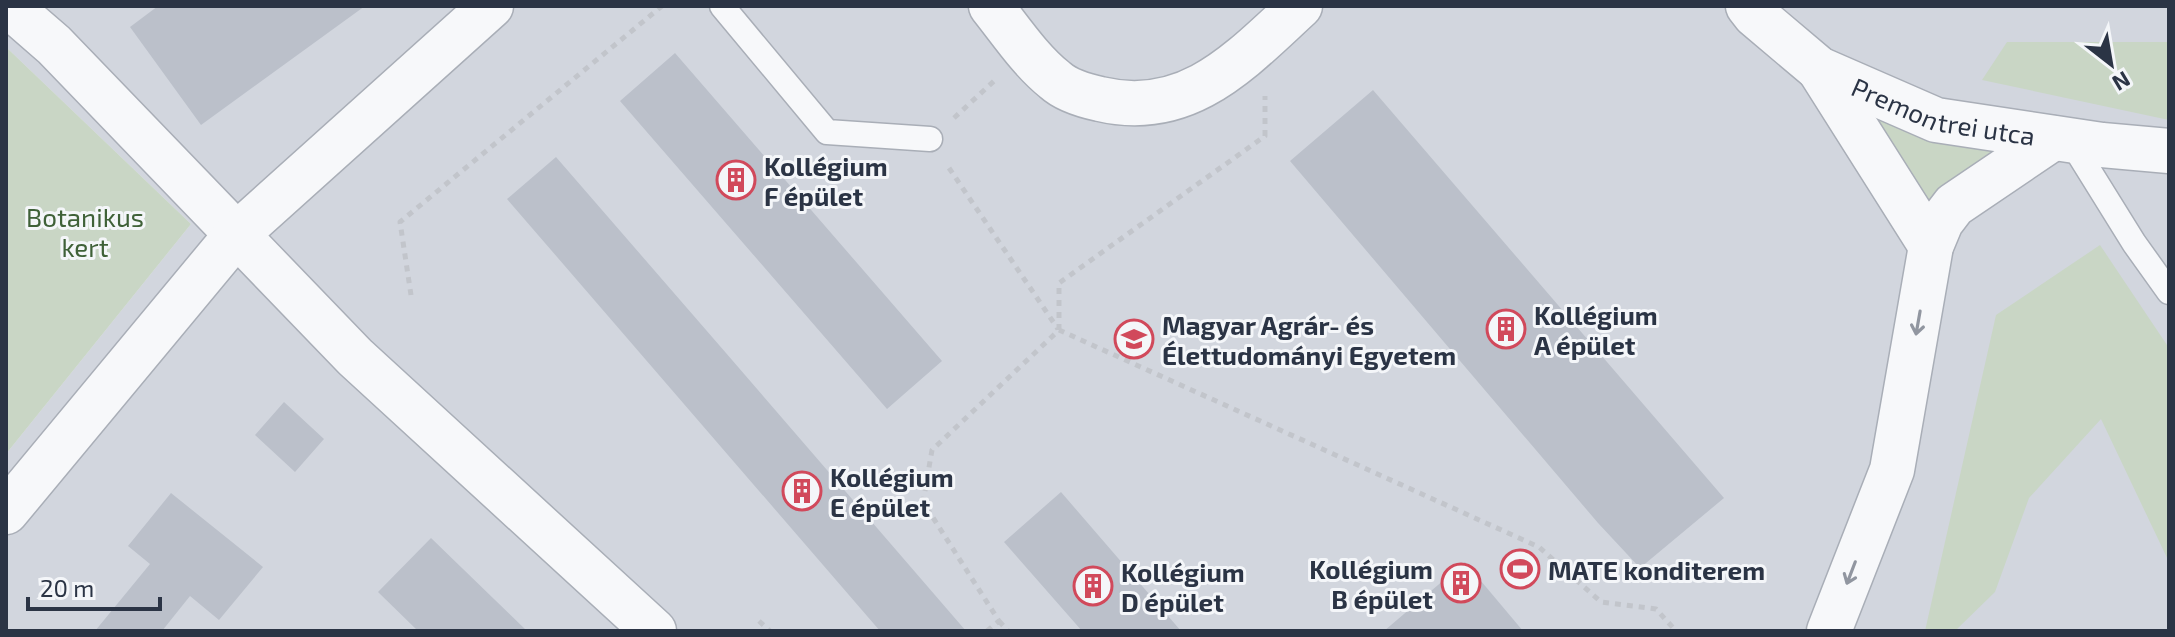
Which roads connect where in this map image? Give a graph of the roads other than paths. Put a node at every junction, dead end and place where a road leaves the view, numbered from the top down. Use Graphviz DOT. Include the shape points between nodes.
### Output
graph roads {
  1 [pos="9,6"];
  2 [pos="722,6"];
  3 [pos="991,6"];
  4 [pos="1300,6"];
  5 [pos="1748,6"];
  6 [pos="478,10"];
  7 [pos="1819,69"];
  8 [pos="930,139"];
  9 [pos="2061,139"];
  10 [pos="2169,151"];
  11 [pos="236,235"];
  12 [pos="1931,246"];
  13 [pos="2169,292"];
  14 [pos="6,512"];
  15 [pos="651,630"];
  16 [pos="1829,631"];
  1 -- 11 [label="street" via="54,45"];
  2 -- 8 [label="lane" via="827,132"];
  3 -- 4 [label="street" via="1057,82 1122,104 1155,104 1185,96 1216,78"];
  5 -- 7 [label="street, Premontrei utca"];
  6 -- 11 [label="street"];
  7 -- 9 [label="street, Premontrei utca" via="1936,120"];
  7 -- 12 [label="street"];
  9 -- 10 [label="street, Premontrei utca"];
  9 -- 12 [label="street" via="1954,205"];
  9 -- 13 [label="lane"];
  11 -- 14 [label="street"];
  11 -- 15 [label="street" via="355,357"];
  12 -- 16 [label="street, one-way" via="1892,470"];
}
